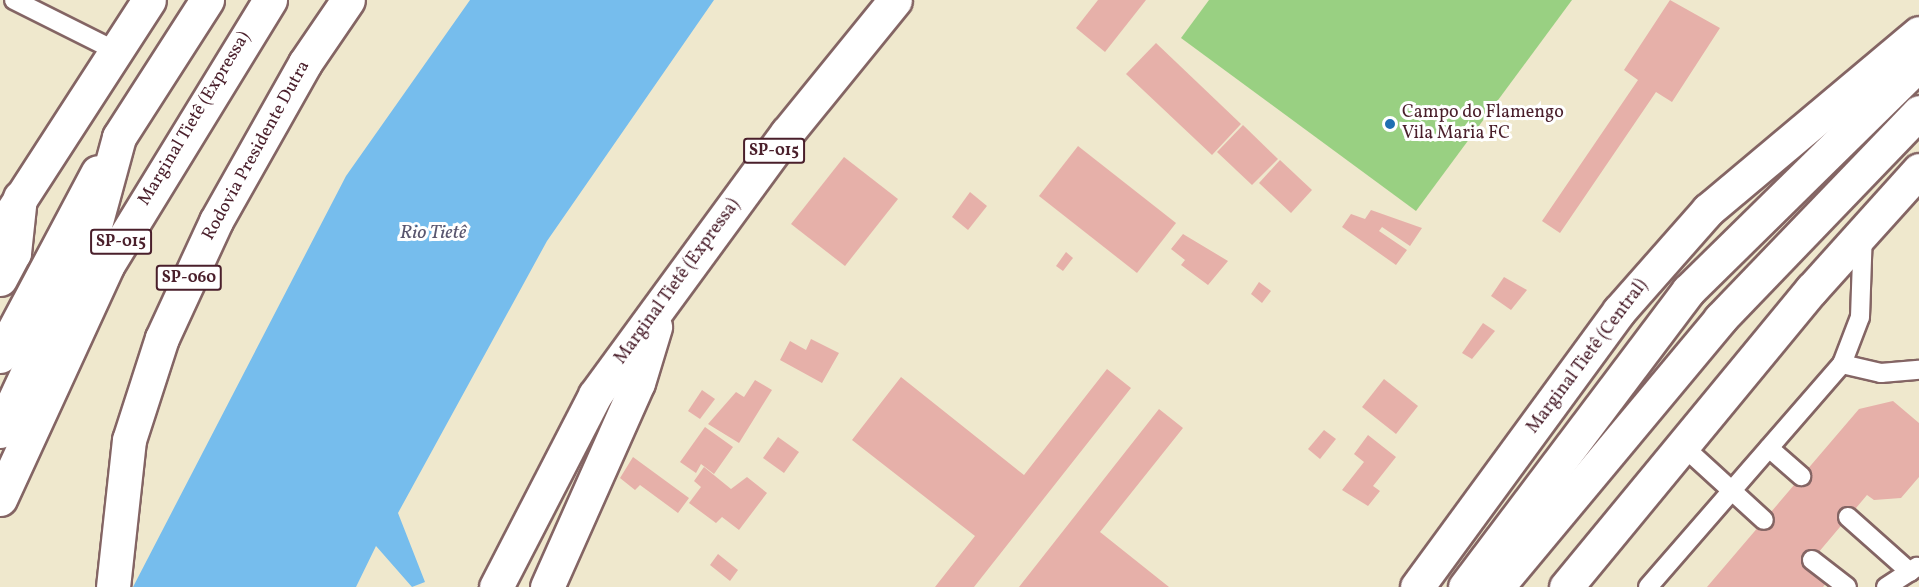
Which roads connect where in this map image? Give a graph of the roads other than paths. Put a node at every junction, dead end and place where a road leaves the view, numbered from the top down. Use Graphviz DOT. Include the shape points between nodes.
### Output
graph roads {
  1 [pos="17,0"];
  2 [pos="149,0"];
  3 [pos="207,0"];
  4 [pos="270,0"];
  5 [pos="348,0"];
  6 [pos="895,0"];
  7 [pos="1919,33"];
  8 [pos="116,51"];
  9 [pos="1919,64"];
  10 [pos="1919,112"];
  11 [pos="119,137"];
  12 [pos="1917,172"];
  13 [pos="20,197"];
  14 [pos="0,231"];
  15 [pos="1863,231"];
  16 [pos="0,279"];
  17 [pos="660,308"];
  18 [pos="0,357"];
  19 [pos="1842,364"];
  20 [pos="1919,370"];
  21 [pos="0,431"];
  22 [pos="1684,447"];
  23 [pos="1769,448"];
  24 [pos="1801,476"];
  25 [pos="1729,493"];
  26 [pos="0,499"];
  27 [pos="1848,517"];
  28 [pos="1764,520"];
  29 [pos="1812,560"];
  30 [pos="1914,569"];
  31 [pos="113,587"];
  32 [pos="496,587"];
  33 [pos="547,587"];
  34 [pos="1417,587"];
  35 [pos="1465,587"];
  36 [pos="1497,587"];
  37 [pos="1566,587"];
  38 [pos="1648,587"];
  39 [pos="1847,587"];
  40 [pos="1886,587"];
  1 -- 8 [label="lane"];
  2 -- 8 [label="highway"];
  3 -- 11 [label="highway"];
  4 -- 26 [label="highway, Marginal Tietê (Expressa) / SP-015" via="107,266"];
  5 -- 31 [label="highway, Rodovia Presidente Dutra / SP-060" via="305,63 216,221 162,338 129,440"];
  6 -- 17 [label="highway, Marginal Tietê (Expressa) / SP-015" via="787,133"];
  7 -- 34 [label="highway, Marginal Tietê (Central)" via="1708,210 1619,311"];
  8 -- 13 [label="highway"];
  9 -- 35 [label="highway" via="1688,291"];
  10 -- 36 [label="highway" via="1720,319"];
  11 -- 18 [label="highway" via="71,215"];
  11 -- 21 [label="highway" via="94,230"];
  12 -- 15 [label="highway"];
  13 -- 14 [label="highway"];
  13 -- 16 [label="highway" via="14,253"];
  15 -- 19 [label="lane" via="1860,316"];
  15 -- 22 [label="highway"];
  17 -- 32 [label="highway, Marginal Tietê (Expressa) / SP-015" via="595,395"];
  17 -- 33 [label="highway" via="638,383"];
  19 -- 20 [label="lane" via="1881,373"];
  19 -- 23 [label="lane"];
  22 -- 25 [label="lane"];
  22 -- 37 [label="highway"];
  23 -- 24 [label="lane"];
  23 -- 25 [label="lane"];
  25 -- 28 [label="lane"];
  25 -- 38 [label="lane"];
  27 -- 30 [label="lane"];
  29 -- 39 [label="lane"];
  30 -- 40 [label="lane"];
}
